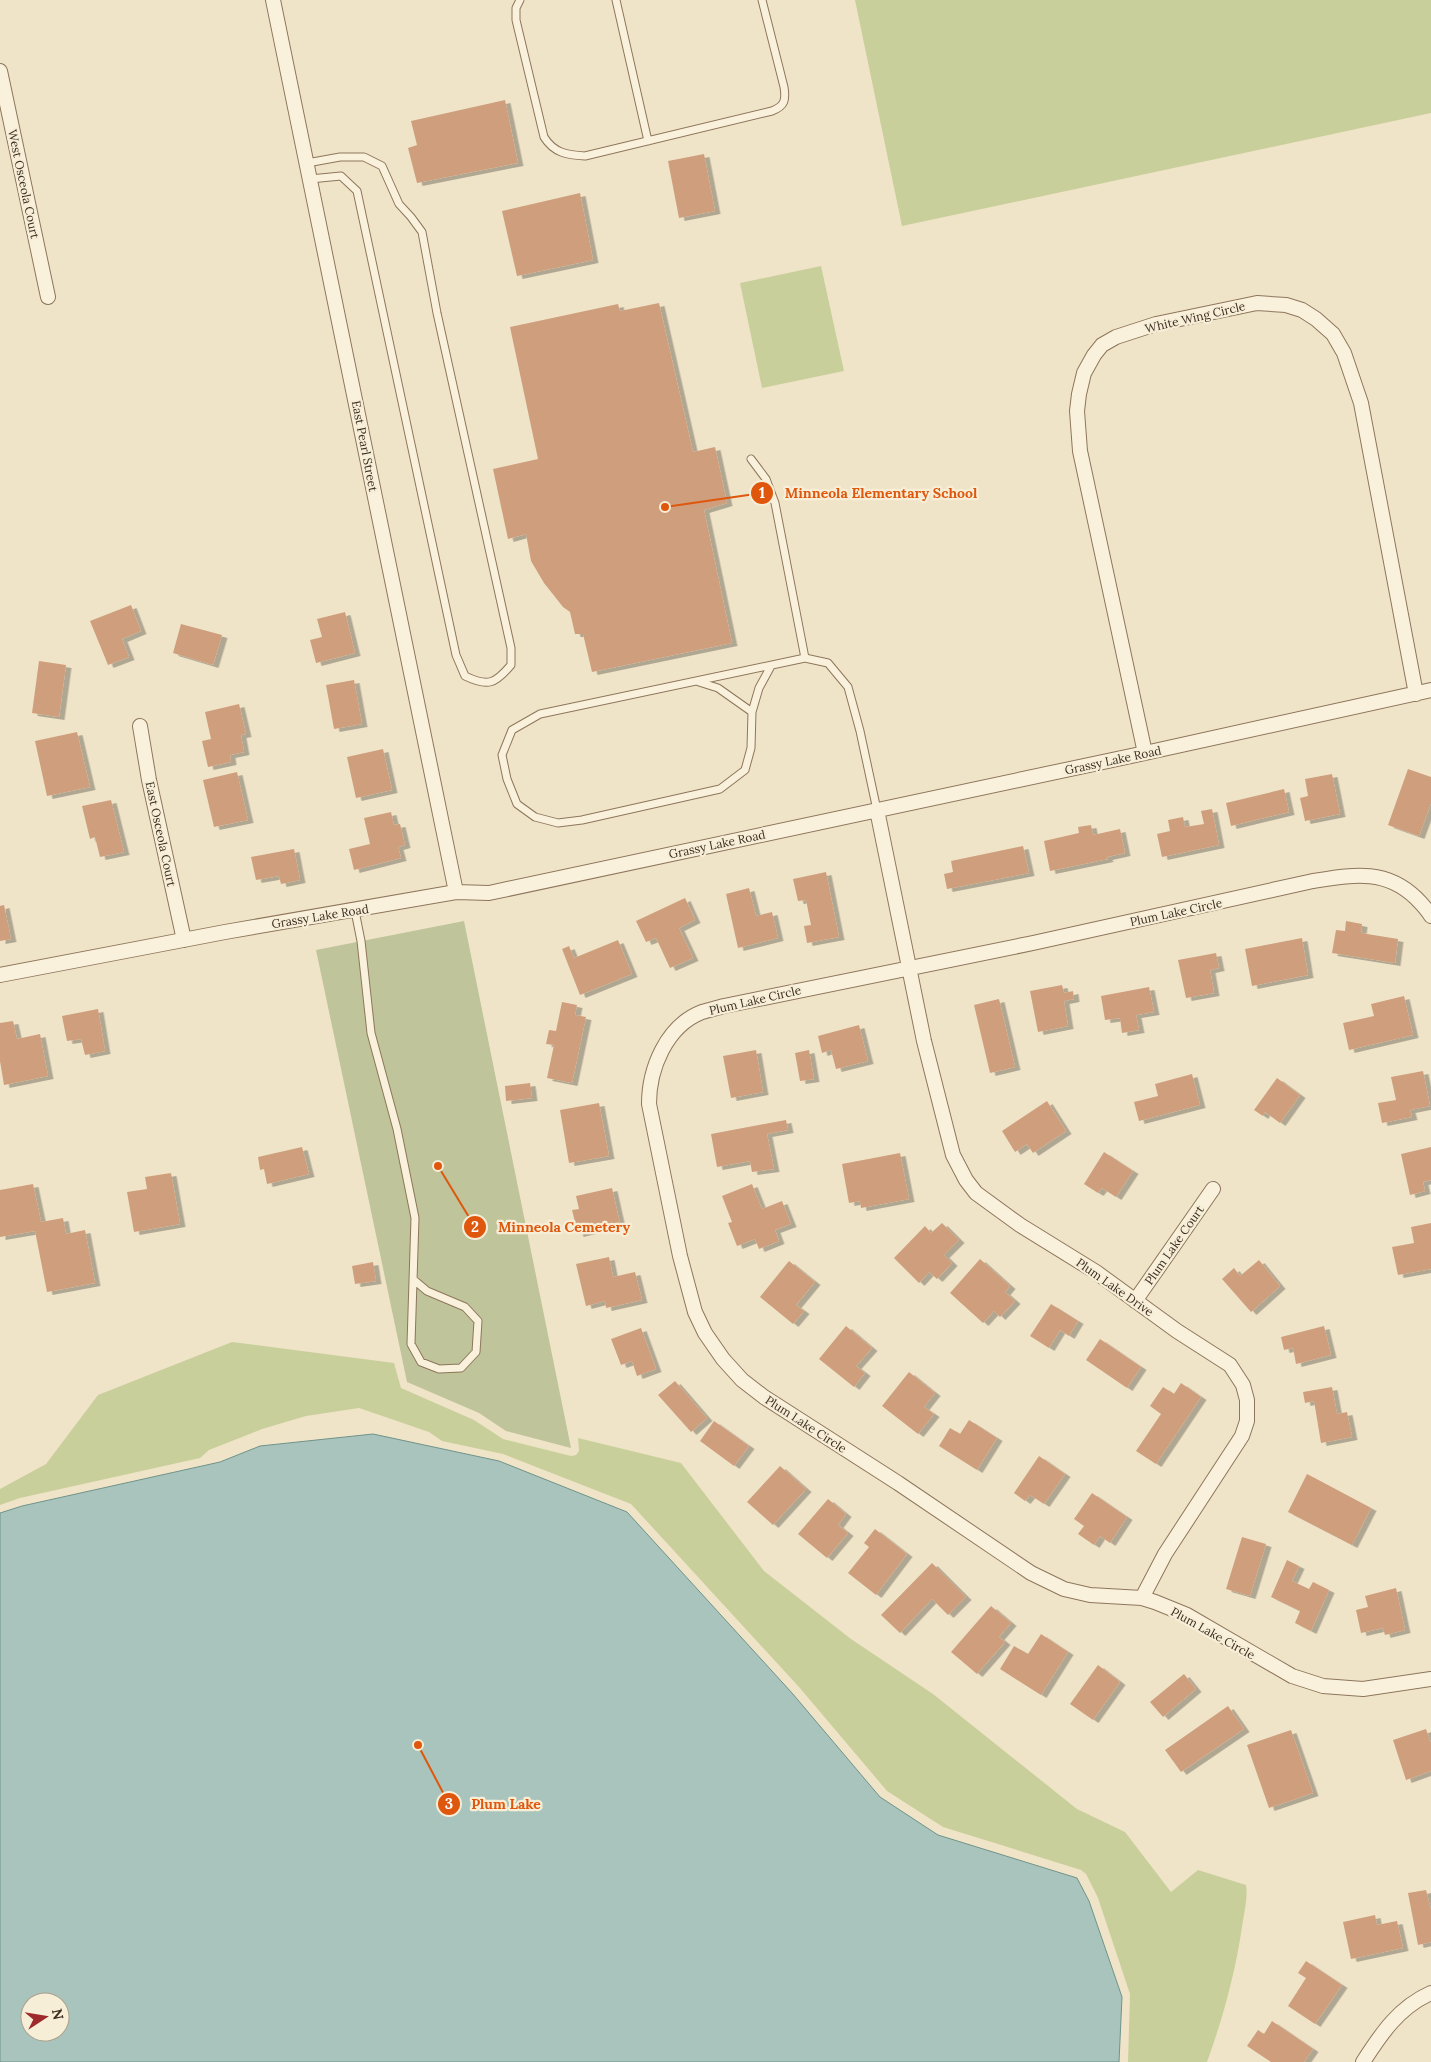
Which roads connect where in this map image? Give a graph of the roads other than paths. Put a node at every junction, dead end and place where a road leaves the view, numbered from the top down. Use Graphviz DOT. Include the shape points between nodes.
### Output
graph roads {
  1 [pos="273,0"];
  2 [pos="520,0"];
  3 [pos="616,0"];
  4 [pos="762,0"];
  5 [pos="0,71"];
  6 [pos="648,141"];
  7 [pos="307,163"];
  8 [pos="310,179"];
  9 [pos="48,297"];
  10 [pos="751,460"];
  11 [pos="805,658"];
  12 [pos="771,666"];
  13 [pos="698,682"];
  14 [pos="1431,690"];
  15 [pos="1416,694"];
  16 [pos="752,712"];
  17 [pos="140,726"];
  18 [pos="1144,753"];
  19 [pos="877,810"];
  20 [pos="456,892"];
  21 [pos="355,910"];
  22 [pos="1431,916"];
  23 [pos="184,940"];
  24 [pos="908,968"];
  25 [pos="0,975"];
  26 [pos="1213,1189"];
  27 [pos="414,1280"];
  28 [pos="1135,1301"];
  29 [pos="1142,1598"];
  30 [pos="1431,1679"];
  31 [pos="1431,1993"];
  32 [pos="1363,2062"];
  1 -- 7 [label="street, East Pearl Street"];
  2 -- 6 [label="lane" via="516,20 548,144 559,152 585,156"];
  3 -- 6 [label="lane"];
  4 -- 6 [label="lane" via="784,87 784,103 772,111"];
  5 -- 9 [label="street, West Osceola Court"];
  7 -- 8 [label="street, East Pearl Street"];
  7 -- 8 [label="lane" via="340,157 364,157 382,166 399,204 422,232 511,648 511,665 500,679 480,683 465,676 456,655 357,191 341,176"];
  8 -- 20 [label="street, East Pearl Street"];
  10 -- 11 [label="lane" via="766,479 775,503"];
  11 -- 12 [label="lane"];
  11 -- 19 [label="lane" via="828,663 848,687"];
  12 -- 13 [label="lane"];
  12 -- 16 [label="lane" via="759,688"];
  13 -- 16 [label="lane" via="718,688"];
  13 -- 16 [label="lane" via="540,714 512,730 502,754 517,804 535,817 558,823 720,789 744,770 751,748"];
  14 -- 15 [label="street, Grassy Lake Road"];
  15 -- 18 [label="street, Grassy Lake Road"];
  15 -- 18 [label="street, White Wing Circle" via="1361,403 1344,353 1333,334 1302,310 1257,303 1156,324 1102,345 1084,373 1077,411 1080,451"];
  17 -- 23 [label="street, East Osceola Court"];
  18 -- 19 [label="street, Grassy Lake Road"];
  19 -- 20 [label="street, Grassy Lake Road" via="489,893"];
  19 -- 24 [label="street"];
  20 -- 21 [label="street, Grassy Lake Road"];
  21 -- 23 [label="street, Grassy Lake Road"];
  21 -- 27 [label="lane" via="371,1033 397,1129 415,1218"];
  22 -- 24 [label="street, Plum Lake Circle" via="1408,891 1389,881 1375,876 1353,875"];
  23 -- 25 [label="street, Grassy Lake Road"];
  24 -- 28 [label="street, Plum Lake Drive" via="953,1155 966,1180 976,1193 1020,1225 1096,1272"];
  24 -- 29 [label="street, Plum Lake Circle" via="701,1013 674,1033 662,1049 654,1068 650,1104 680,1256 695,1312 722,1359 749,1386 1032,1572 1064,1589 1090,1595"];
  26 -- 28 [label="street, Plum Lake Court"];
  27 -- 27 [label="lane" via="411,1344 421,1362 439,1369 461,1368 476,1352 478,1321 465,1307 428,1291"];
  28 -- 29 [label="street, Plum Lake Drive" via="1230,1365 1243,1386 1247,1400 1247,1422 1242,1436 1165,1554"];
  29 -- 30 [label="street, Plum Lake Circle" via="1186,1615 1292,1676 1323,1686 1363,1689"];
  31 -- 32 [label="street" via="1402,2012 1385,2029"];
}
